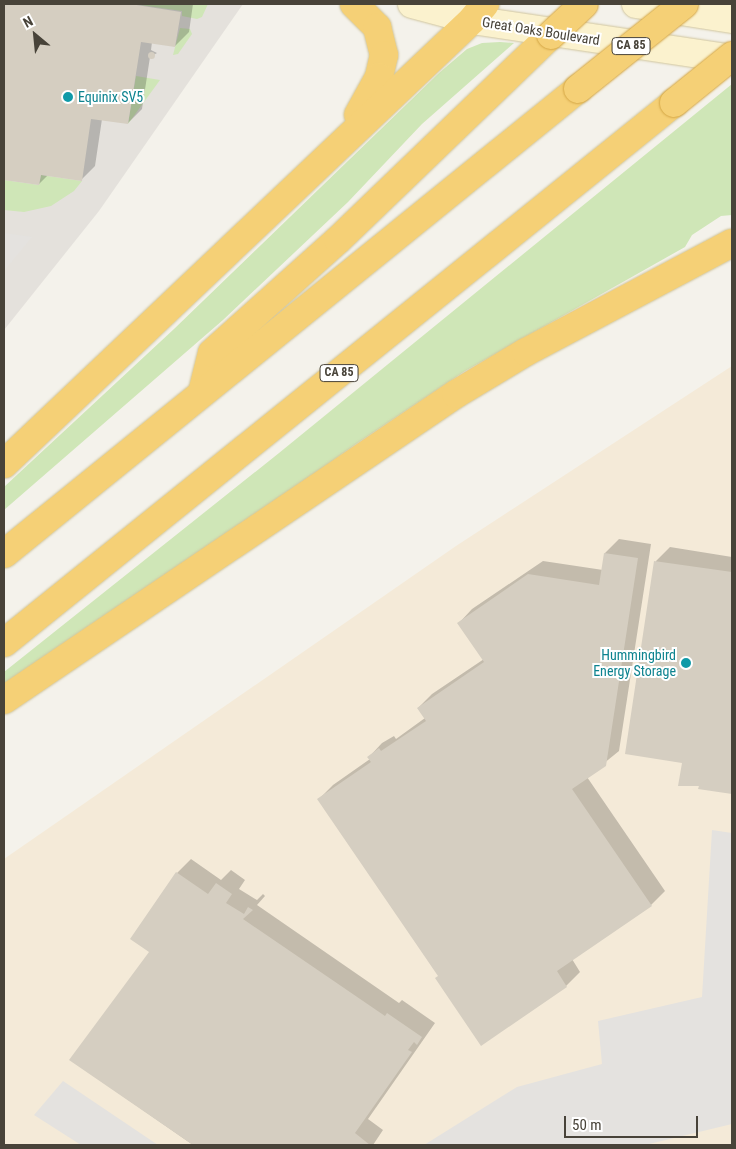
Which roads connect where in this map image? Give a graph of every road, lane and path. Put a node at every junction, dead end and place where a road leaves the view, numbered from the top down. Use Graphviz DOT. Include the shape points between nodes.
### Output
graph roads {
  1 [pos="354,4"];
  2 [pos="412,4"];
  3 [pos="584,4"];
  4 [pos="636,4"];
  5 [pos="684,4"];
  6 [pos="478,12"];
  7 [pos="732,19"];
  8 [pos="732,58"];
  9 [pos="329,154"];
  10 [pos="732,242"];
  11 [pos="202,393"];
  12 [pos="4,464"];
  13 [pos="4,554"];
  14 [pos="4,643"];
  15 [pos="4,700"];
  1 -- 9 [label="highway" via="377,27 384,55 379,78 369,100"];
  2 -- 6 [label="main road, Great Oaks Boulevard"];
  3 -- 11 [label="highway, bridge" via="338,240 212,353"];
  4 -- 7 [label="main road"];
  5 -- 11 [label="highway, CA 85, bridge"];
  6 -- 8 [label="main road, Great Oaks Boulevard"];
  6 -- 9 [label="highway"];
  8 -- 14 [label="highway, CA 85, bridge"];
  9 -- 12 [label="highway"];
  10 -- 15 [label="highway" via="526,352 456,394"];
  11 -- 13 [label="highway, CA 85"];
}
